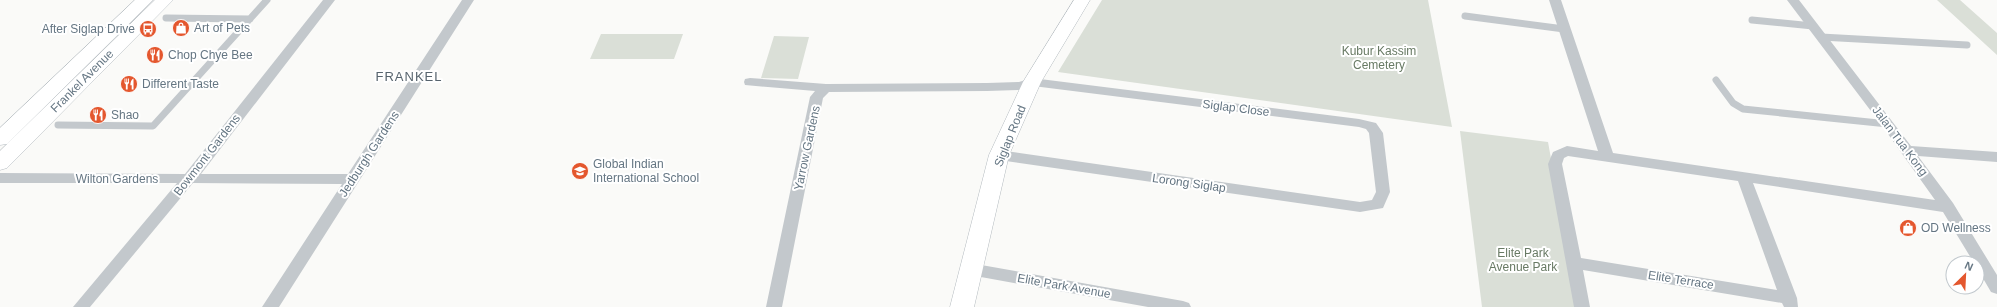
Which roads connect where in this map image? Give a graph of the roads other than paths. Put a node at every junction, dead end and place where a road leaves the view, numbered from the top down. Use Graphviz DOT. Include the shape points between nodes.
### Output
graph roads {
  1 [pos="145,0"];
  2 [pos="267,0"];
  3 [pos="329,0"];
  4 [pos="468,0"];
  5 [pos="1082,0"];
  6 [pos="1555,0"];
  7 [pos="1793,0"];
  8 [pos="165,9"];
  9 [pos="1466,16"];
  10 [pos="250,19"];
  11 [pos="1752,20"];
  12 [pos="1813,26"];
  13 [pos="1564,29"];
  14 [pos="1821,37"];
  15 [pos="1967,45"];
  16 [pos="1716,80"];
  17 [pos="750,82"];
  18 [pos="1026,84"];
  19 [pos="826,88"];
  20 [pos="1888,124"];
  21 [pos="58,125"];
  22 [pos="0,139"];
  23 [pos="1907,150"];
  24 [pos="999,155"];
  25 [pos="1607,156"];
  26 [pos="1997,157"];
  27 [pos="0,163"];
  28 [pos="1743,176"];
  29 [pos="0,178"];
  30 [pos="189,179"];
  31 [pos="353,179"];
  32 [pos="1378,204"];
  33 [pos="1948,207"];
  34 [pos="1573,262"];
  35 [pos="970,269"];
  36 [pos="1997,288"];
  37 [pos="1790,303"];
  38 [pos="81,307"];
  39 [pos="270,307"];
  40 [pos="774,307"];
  41 [pos="962,307"];
  42 [pos="1183,307"];
  43 [pos="1582,307"];
  1 -- 22 [label="street, Frankel Avenue"];
  2 -- 10 [label="lane"];
  3 -- 30 [label="street, Bowmont Gardens"];
  4 -- 31 [label="street, Jedburgh Gardens"];
  5 -- 18 [label="street, Siglap Road"];
  6 -- 13 [label="street"];
  7 -- 12 [label="street, Jalan Tua Kong"];
  8 -- 10 [label="lane"];
  8 -- 27 [label="street, Frankel Avenue"];
  9 -- 13 [label="lane"];
  10 -- 21 [label="lane" via="153,126"];
  11 -- 12 [label="lane"];
  12 -- 14 [label="street, Jalan Tua Kong"];
  13 -- 25 [label="street"];
  14 -- 15 [label="lane"];
  14 -- 20 [label="street, Jalan Tua Kong"];
  16 -- 20 [label="lane" via="1733,103 1743,109"];
  17 -- 19 [label="street"];
  18 -- 19 [label="street" via="987,87"];
  18 -- 24 [label="street, Siglap Road"];
  18 -- 32 [label="street, Siglap Close" via="1371,126 1376,133 1382,192"];
  19 -- 40 [label="street, Yarrow Gardens" via="818,97"];
  20 -- 23 [label="street, Jalan Tua Kong"];
  23 -- 26 [label="street"];
  23 -- 33 [label="street, Jalan Tua Kong"];
  24 -- 32 [label="street, Lorong Siglap" via="1360,207"];
  24 -- 35 [label="street, Siglap Road"];
  25 -- 28 [label="street"];
  25 -- 34 [label="street" via="1567,151 1558,155 1555,164"];
  28 -- 33 [label="street"];
  28 -- 37 [label="street, Elite Terrace"];
  29 -- 30 [label="street, Wilton Gardens"];
  30 -- 31 [label="street, Wilton Gardens"];
  30 -- 38 [label="street, Bowmont Gardens"];
  31 -- 39 [label="street, Jedburgh Gardens"];
  33 -- 36 [label="street, Jalan Tua Kong"];
  34 -- 37 [label="street, Elite Terrace"];
  34 -- 43 [label="street"];
  35 -- 41 [label="street, Siglap Road"];
  35 -- 42 [label="street, Elite Park Avenue"];
}
